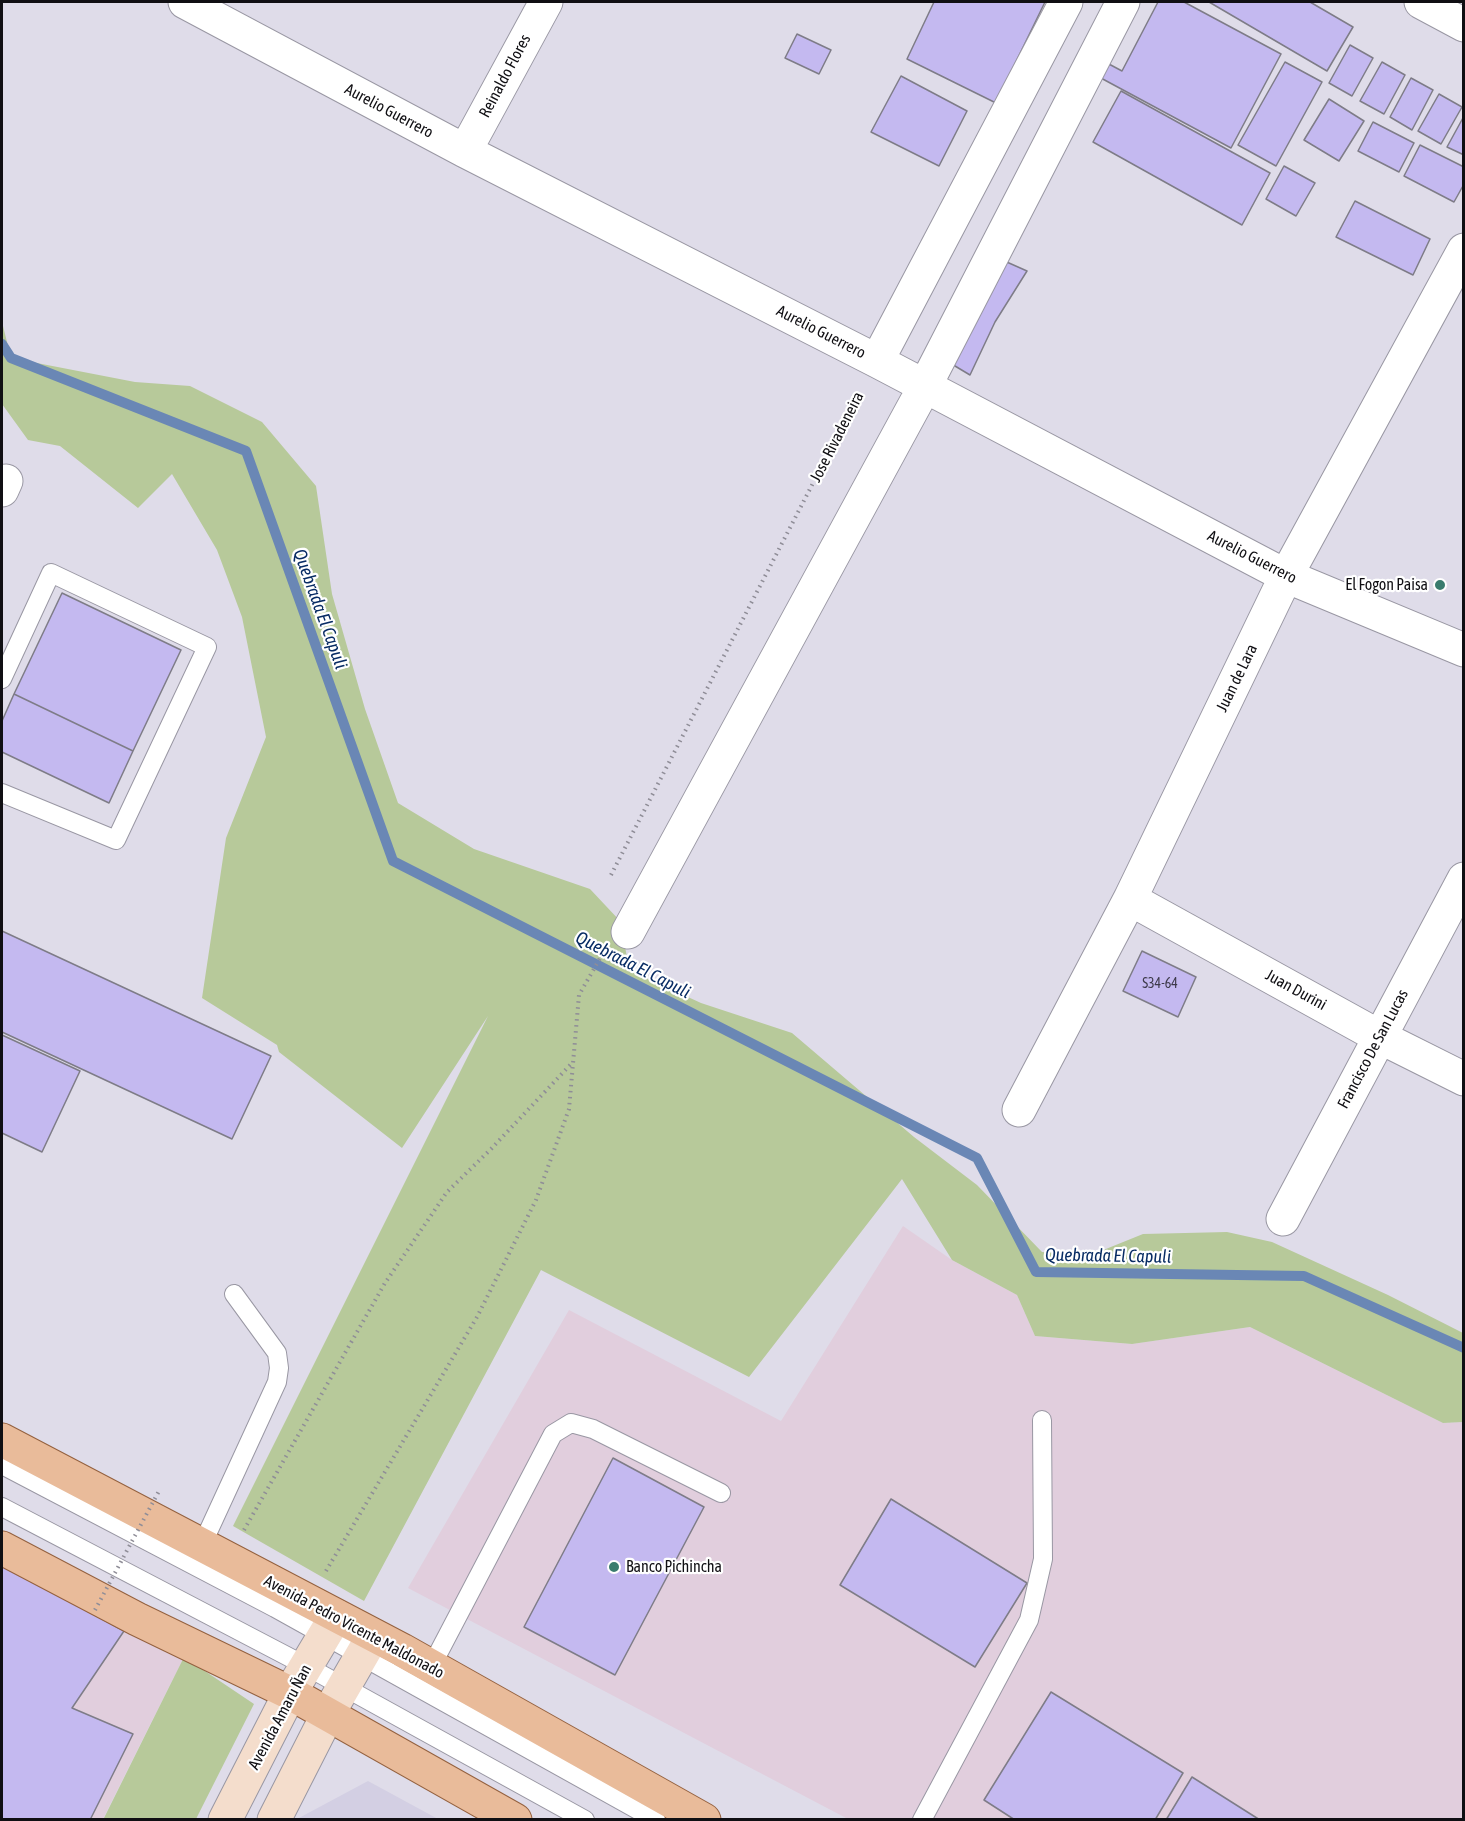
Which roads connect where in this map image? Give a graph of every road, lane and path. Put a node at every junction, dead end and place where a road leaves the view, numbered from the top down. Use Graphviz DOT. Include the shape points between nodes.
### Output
graph roads {
  1 [pos="185,2"];
  2 [pos="546,2"];
  3 [pos="1066,2"];
  4 [pos="1123,2"];
  5 [pos="1420,2"];
  6 [pos="1464,25"];
  7 [pos="465,151"];
  8 [pos="1464,250"];
  9 [pos="876,361"];
  10 [pos="925,386"];
  11 [pos="1286,576"];
  12 [pos="1464,650"];
  13 [pos="2,679"];
  14 [pos="2,793"];
  15 [pos="610,875"];
  16 [pos="1464,879"];
  17 [pos="1130,899"];
  18 [pos="628,932"];
  19 [pos="603,953"];
  20 [pos="1380,1037"];
  21 [pos="573,1062"];
  22 [pos="1464,1079"];
  23 [pos="1019,1110"];
  24 [pos="1283,1219"];
  25 [pos="234,1294"];
  26 [pos="1042,1420"];
  27 [pos="2,1440"];
  28 [pos="2,1465"];
  29 [pos="159,1491"];
  30 [pos="721,1493"];
  31 [pos="2,1506"];
  32 [pos="2,1548"];
  33 [pos="214,1552"];
  34 [pos="95,1610"];
  35 [pos="323,1617"];
  36 [pos="367,1646"];
  37 [pos="431,1668"];
  38 [pos="298,1680"];
  39 [pos="335,1700"];
  40 [pos="225,1820"];
  41 [pos="274,1820"];
  42 [pos="515,1820"];
  43 [pos="585,1820"];
  44 [pos="656,1820"];
  45 [pos="704,1820"];
  46 [pos="922,1820"];
  1 -- 7 [label="street, Aurelio Guerrero"];
  2 -- 7 [label="street, Reinaldo Flores"];
  3 -- 9 [label="street"];
  4 -- 10 [label="street"];
  5 -- 6 [label="street"];
  7 -- 9 [label="street, Aurelio Guerrero"];
  8 -- 11 [label="street, Juan de Lara"];
  9 -- 10 [label="street, Aurelio Guerrero"];
  9 -- 15 [label="path, Jose Rivadeneira"];
  10 -- 11 [label="street, Aurelio Guerrero"];
  10 -- 18 [label="street"];
  11 -- 12 [label="street, Aurelio Guerrero"];
  11 -- 17 [label="street, Juan de Lara"];
  13 -- 14 [label="lane" via="51,573 207,647 116,840"];
  16 -- 20 [label="street, Francisco De San Lucas"];
  17 -- 20 [label="street, Juan Durini"];
  17 -- 23 [label="street, Juan de Lara"];
  19 -- 21 [label="path" via="579,996"];
  20 -- 22 [label="street, Juan Durini"];
  20 -- 24 [label="street, Francisco De San Lucas"];
  21 -- 33 [label="path" via="441,1201"];
  21 -- 35 [label="path" via="569,1109 536,1200"];
  25 -- 33 [label="lane" via="278,1353 277,1382"];
  26 -- 46 [label="lane" via="1043,1559 1029,1620"];
  27 -- 33 [label="main road, Avenida Pedro Vicente Maldonado"];
  28 -- 35 [label="lane"];
  29 -- 34 [label="path, bridge"];
  30 -- 37 [label="lane" via="593,1429 571,1423 553,1434"];
  31 -- 38 [label="lane"];
  32 -- 38 [label="main road" via="137,1619"];
  33 -- 35 [label="main road, Avenida Pedro Vicente Maldonado"];
  35 -- 36 [label="main road, Avenida Pedro Vicente Maldonado"];
  35 -- 38 [label="main road, Avenida Amaru Ñan"];
  36 -- 37 [label="main road, Avenida Pedro Vicente Maldonado"];
  36 -- 39 [label="main road"];
  36 -- 44 [label="lane"];
  37 -- 45 [label="main road, Avenida Pedro Vicente Maldonado"];
  38 -- 39 [label="main road"];
  38 -- 40 [label="main road, Avenida Amaru Ñan"];
  39 -- 41 [label="main road"];
  39 -- 42 [label="main road"];
  39 -- 43 [label="lane"];
}
